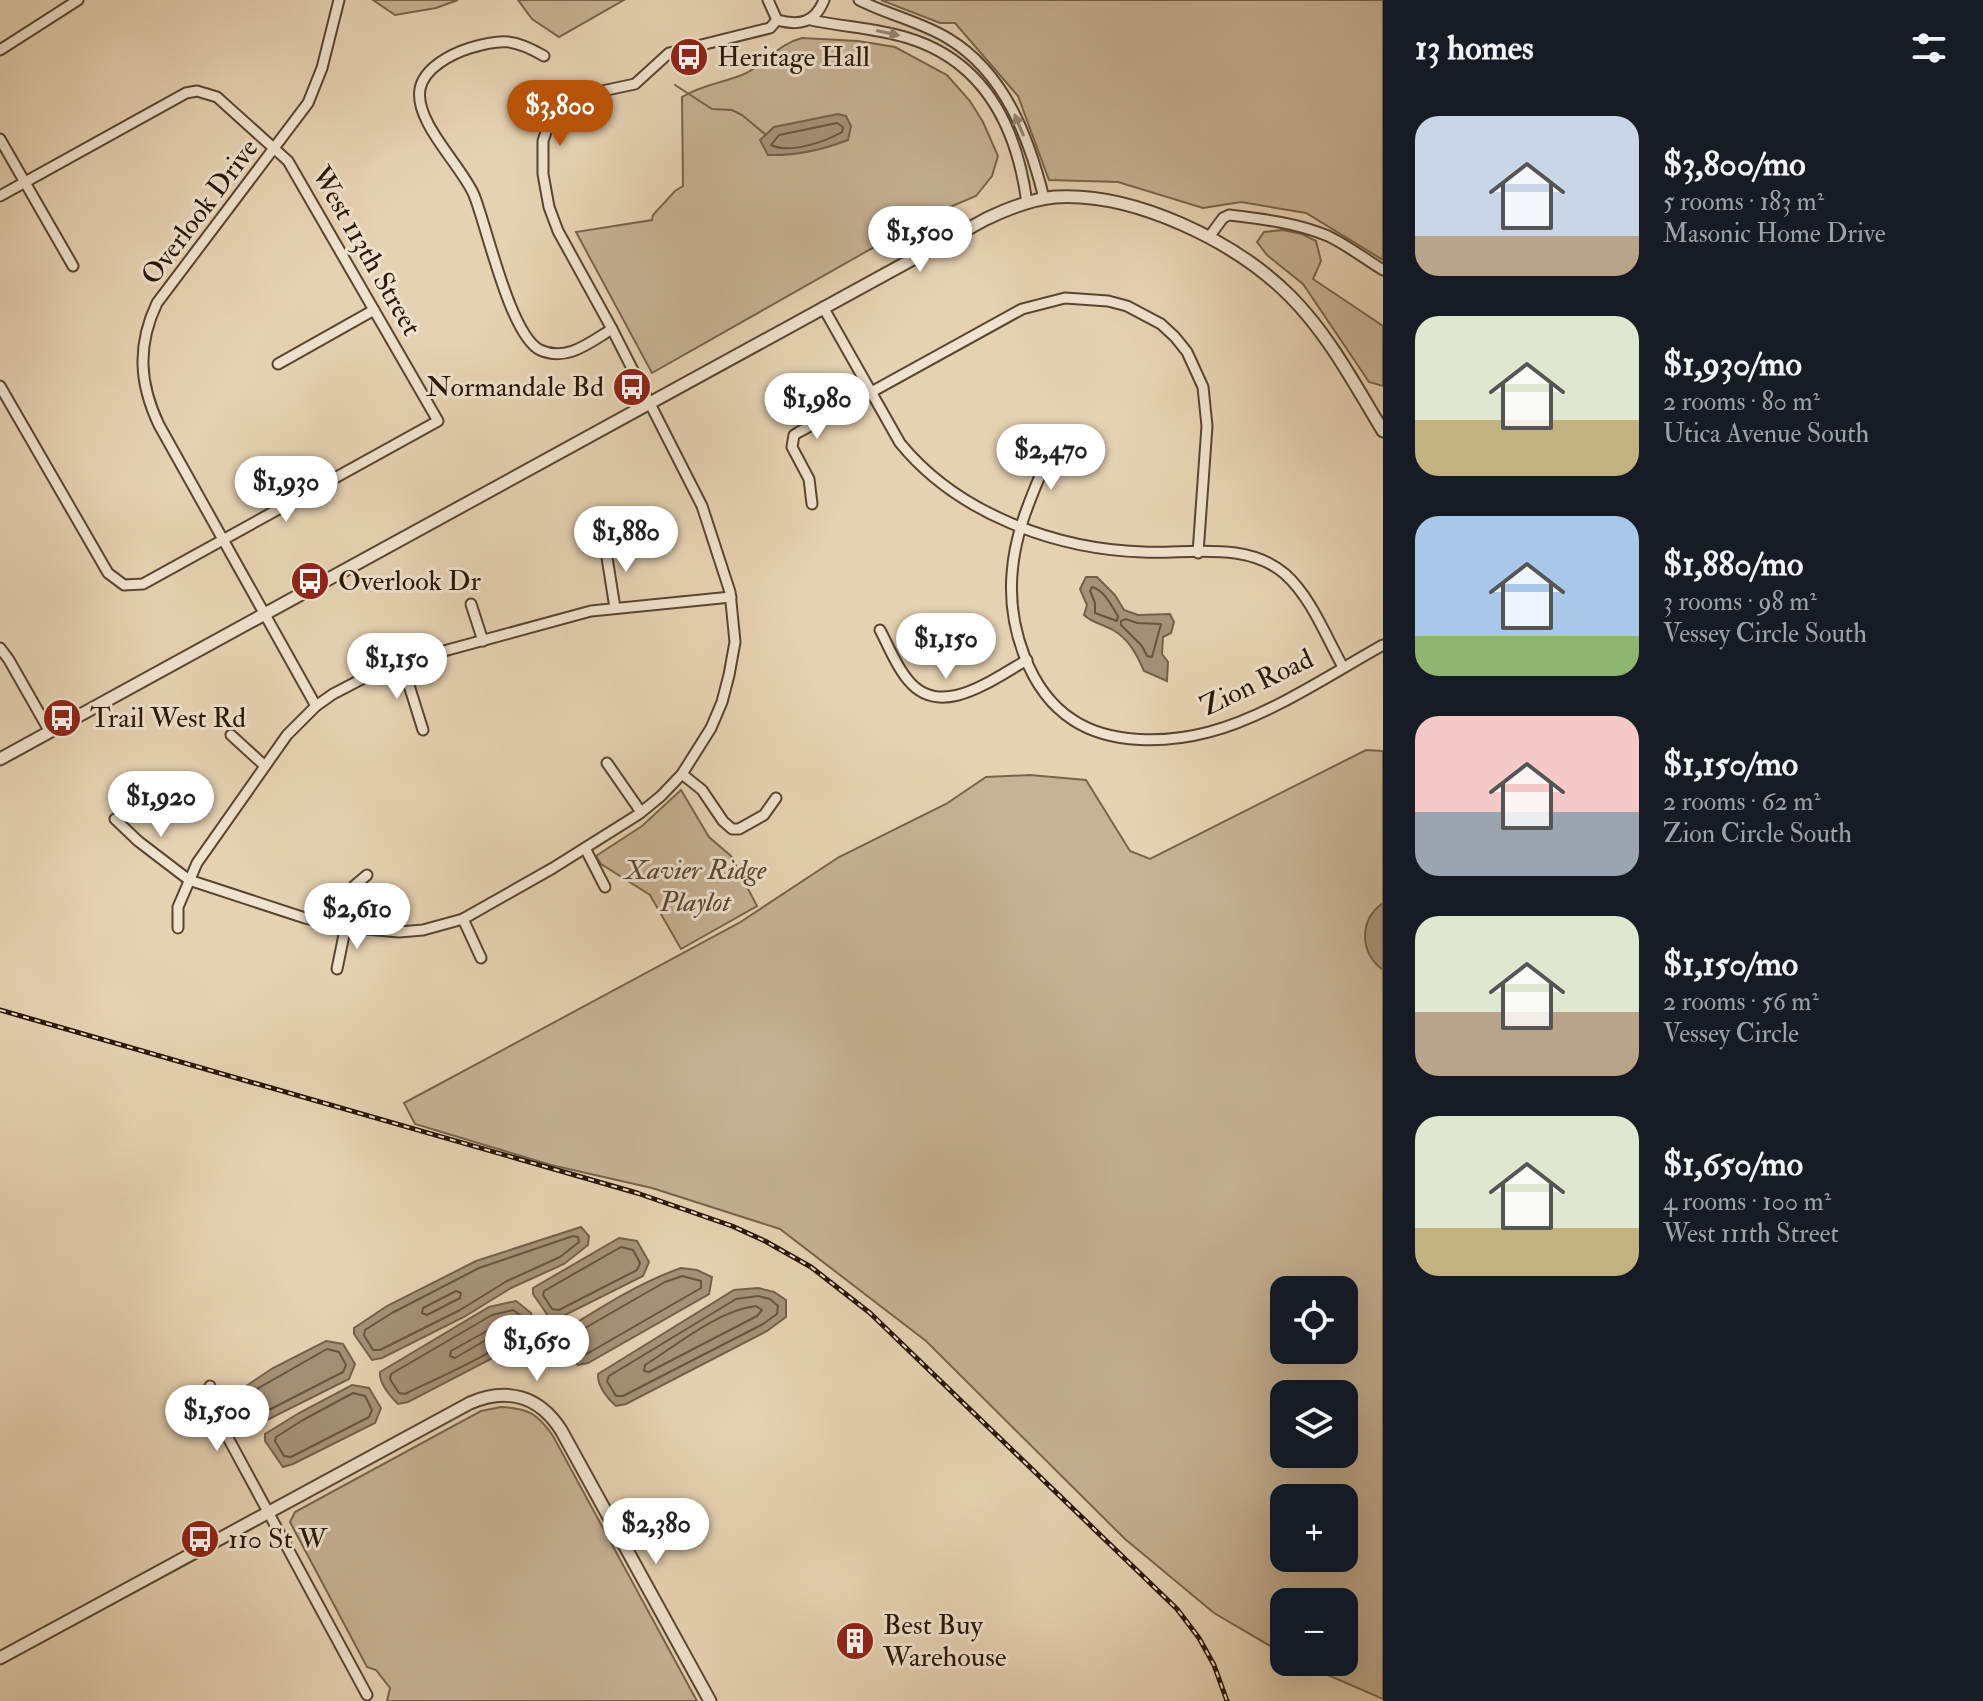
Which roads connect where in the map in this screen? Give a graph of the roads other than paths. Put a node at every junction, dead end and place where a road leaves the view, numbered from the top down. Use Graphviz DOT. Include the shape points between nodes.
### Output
graph roads {
  1 [pos="339,0"];
  2 [pos="768,0"];
  3 [pos="824,0"];
  4 [pos="859,0"];
  5 [pos="73,2"];
  6 [pos="777,20"];
  7 [pos="811,20"];
  8 [pos="0,50"];
  9 [pos="544,56"];
  10 [pos="0,139"];
  11 [pos="276,148"];
  12 [pos="25,183"];
  13 [pos="0,196"];
  14 [pos="1044,198"];
  15 [pos="1027,203"];
  16 [pos="1209,237"];
  17 [pos="73,266"];
  18 [pos="1383,270"];
  19 [pos="823,307"];
  20 [pos="374,310"];
  21 [pos="612,329"];
  22 [pos="278,364"];
  23 [pos="0,386"];
  24 [pos="871,393"];
  25 [pos="648,403"];
  26 [pos="1383,431"];
  27 [pos="1052,447"];
  28 [pos="812,504"];
  29 [pos="1020,525"];
  30 [pos="224,539"];
  31 [pos="605,545"];
  32 [pos="1198,553"];
  33 [pos="731,597"];
  34 [pos="471,604"];
  35 [pos="615,608"];
  36 [pos="265,613"];
  37 [pos="880,630"];
  38 [pos="483,641"];
  39 [pos="1383,645"];
  40 [pos="0,648"];
  41 [pos="1027,660"];
  42 [pos="402,663"];
  43 [pos="1343,667"];
  44 [pos="316,706"];
  45 [pos="423,730"];
  46 [pos="50,732"];
  47 [pos="231,735"];
  48 [pos="0,759"];
  49 [pos="607,763"];
  50 [pos="265,766"];
  51 [pos="682,774"];
  52 [pos="776,798"];
  53 [pos="641,812"];
  54 [pos="115,819"];
  55 [pos="585,848"];
  56 [pos="367,875"];
  57 [pos="189,880"];
  58 [pos="605,887"];
  59 [pos="463,919"];
  60 [pos="344,927"];
  61 [pos="178,928"];
  62 [pos="481,958"];
  63 [pos="337,969"];
  64 [pos="210,1386"];
  65 [pos="268,1512"];
  66 [pos="2,1656"];
  67 [pos="367,1695"];
  68 [pos="710,1701"];
  1 -- 11 [label="street, Overlook Drive" via="316,86"];
  2 -- 6 [label="street"];
  3 -- 7 [label="street"];
  14 -- 4 [label="street, one-way" via="1019,121 1000,87 971,55 948,38"];
  5 -- 8 [label="street"];
  6 -- 7 [label="street"];
  6 -- 21 [label="street" via="770,28 669,53 635,84 588,94 548,126 542,157 549,207"];
  7 -- 15 [label="street, one-way" via="906,37 949,55 986,90 1005,121"];
  9 -- 21 [label="street" via="513,41 461,50 425,76 419,91 425,116 474,193 504,289 536,348 555,355 573,352"];
  10 -- 12 [label="street"];
  11 -- 12 [label="street, West 113th Street" via="217,97 197,91"];
  11 -- 20 [label="street, West 113th Street"];
  11 -- 30 [label="street, Overlook Drive" via="169,285 148,322 143,343 141,364 150,406"];
  12 -- 13 [label="street, West 113th Street"];
  12 -- 17 [label="street"];
  14 -- 15 [label="street"];
  14 -- 16 [label="street" via="1119,204"];
  15 -- 19 [label="street" via="986,219"];
  16 -- 18 [label="street" via="1229,215 1269,220 1331,238"];
  16 -- 26 [label="street" via="1292,297 1334,351"];
  19 -- 24 [label="street"];
  19 -- 25 [label="street"];
  20 -- 22 [label="street"];
  20 -- 30 [label="street, West 113th Street" via="438,421"];
  21 -- 25 [label="street"];
  23 -- 30 [label="street" via="108,573 124,585 143,584"];
  24 -- 28 [label="street" via="794,435 792,447 809,479"];
  24 -- 29 [label="street" via="900,443 933,479 973,506"];
  24 -- 32 [label="street" via="1043,302 1097,299 1144,314 1181,345 1203,387 1207,426"];
  25 -- 33 [label="street" via="702,506"];
  25 -- 36 [label="street"];
  27 -- 29 [label="street, Zion Road"];
  29 -- 32 [label="street" via="1102,548"];
  29 -- 41 [label="street, Zion Road" via="1012,602"];
  30 -- 36 [label="street, Overlook Drive"];
  31 -- 35 [label="street"];
  32 -- 43 [label="street" via="1240,553 1284,573"];
  33 -- 35 [label="street"];
  33 -- 51 [label="street" via="735,642 722,702"];
  34 -- 38 [label="street"];
  35 -- 38 [label="street"];
  36 -- 44 [label="street, Overlook Drive"];
  36 -- 46 [label="street"];
  37 -- 41 [label="street" via="908,681 939,698 962,695"];
  38 -- 42 [label="street"];
  39 -- 43 [label="street, Zion Road"];
  40 -- 46 [label="street"];
  41 -- 43 [label="street, Zion Road" via="1050,698 1073,720 1102,733 1155,739 1233,724"];
  42 -- 44 [label="street"];
  42 -- 45 [label="street"];
  44 -- 50 [label="street"];
  46 -- 48 [label="street"];
  47 -- 50 [label="street"];
  49 -- 53 [label="street"];
  50 -- 57 [label="street"];
  51 -- 52 [label="street" via="702,790 732,829 764,815"];
  51 -- 53 [label="street"];
  53 -- 55 [label="street"];
  54 -- 57 [label="street"];
  55 -- 58 [label="street"];
  55 -- 59 [label="street"];
  56 -- 60 [label="street" via="354,886"];
  57 -- 60 [label="street"];
  57 -- 61 [label="street" via="178,907"];
  59 -- 60 [label="street" via="399,932"];
  59 -- 62 [label="street"];
  60 -- 63 [label="street"];
  64 -- 65 [label="street" via="207,1399"];
  65 -- 66 [label="street"];
  65 -- 67 [label="street"];
  65 -- 68 [label="street" via="470,1403 498,1394 541,1406 553,1417"];
}
